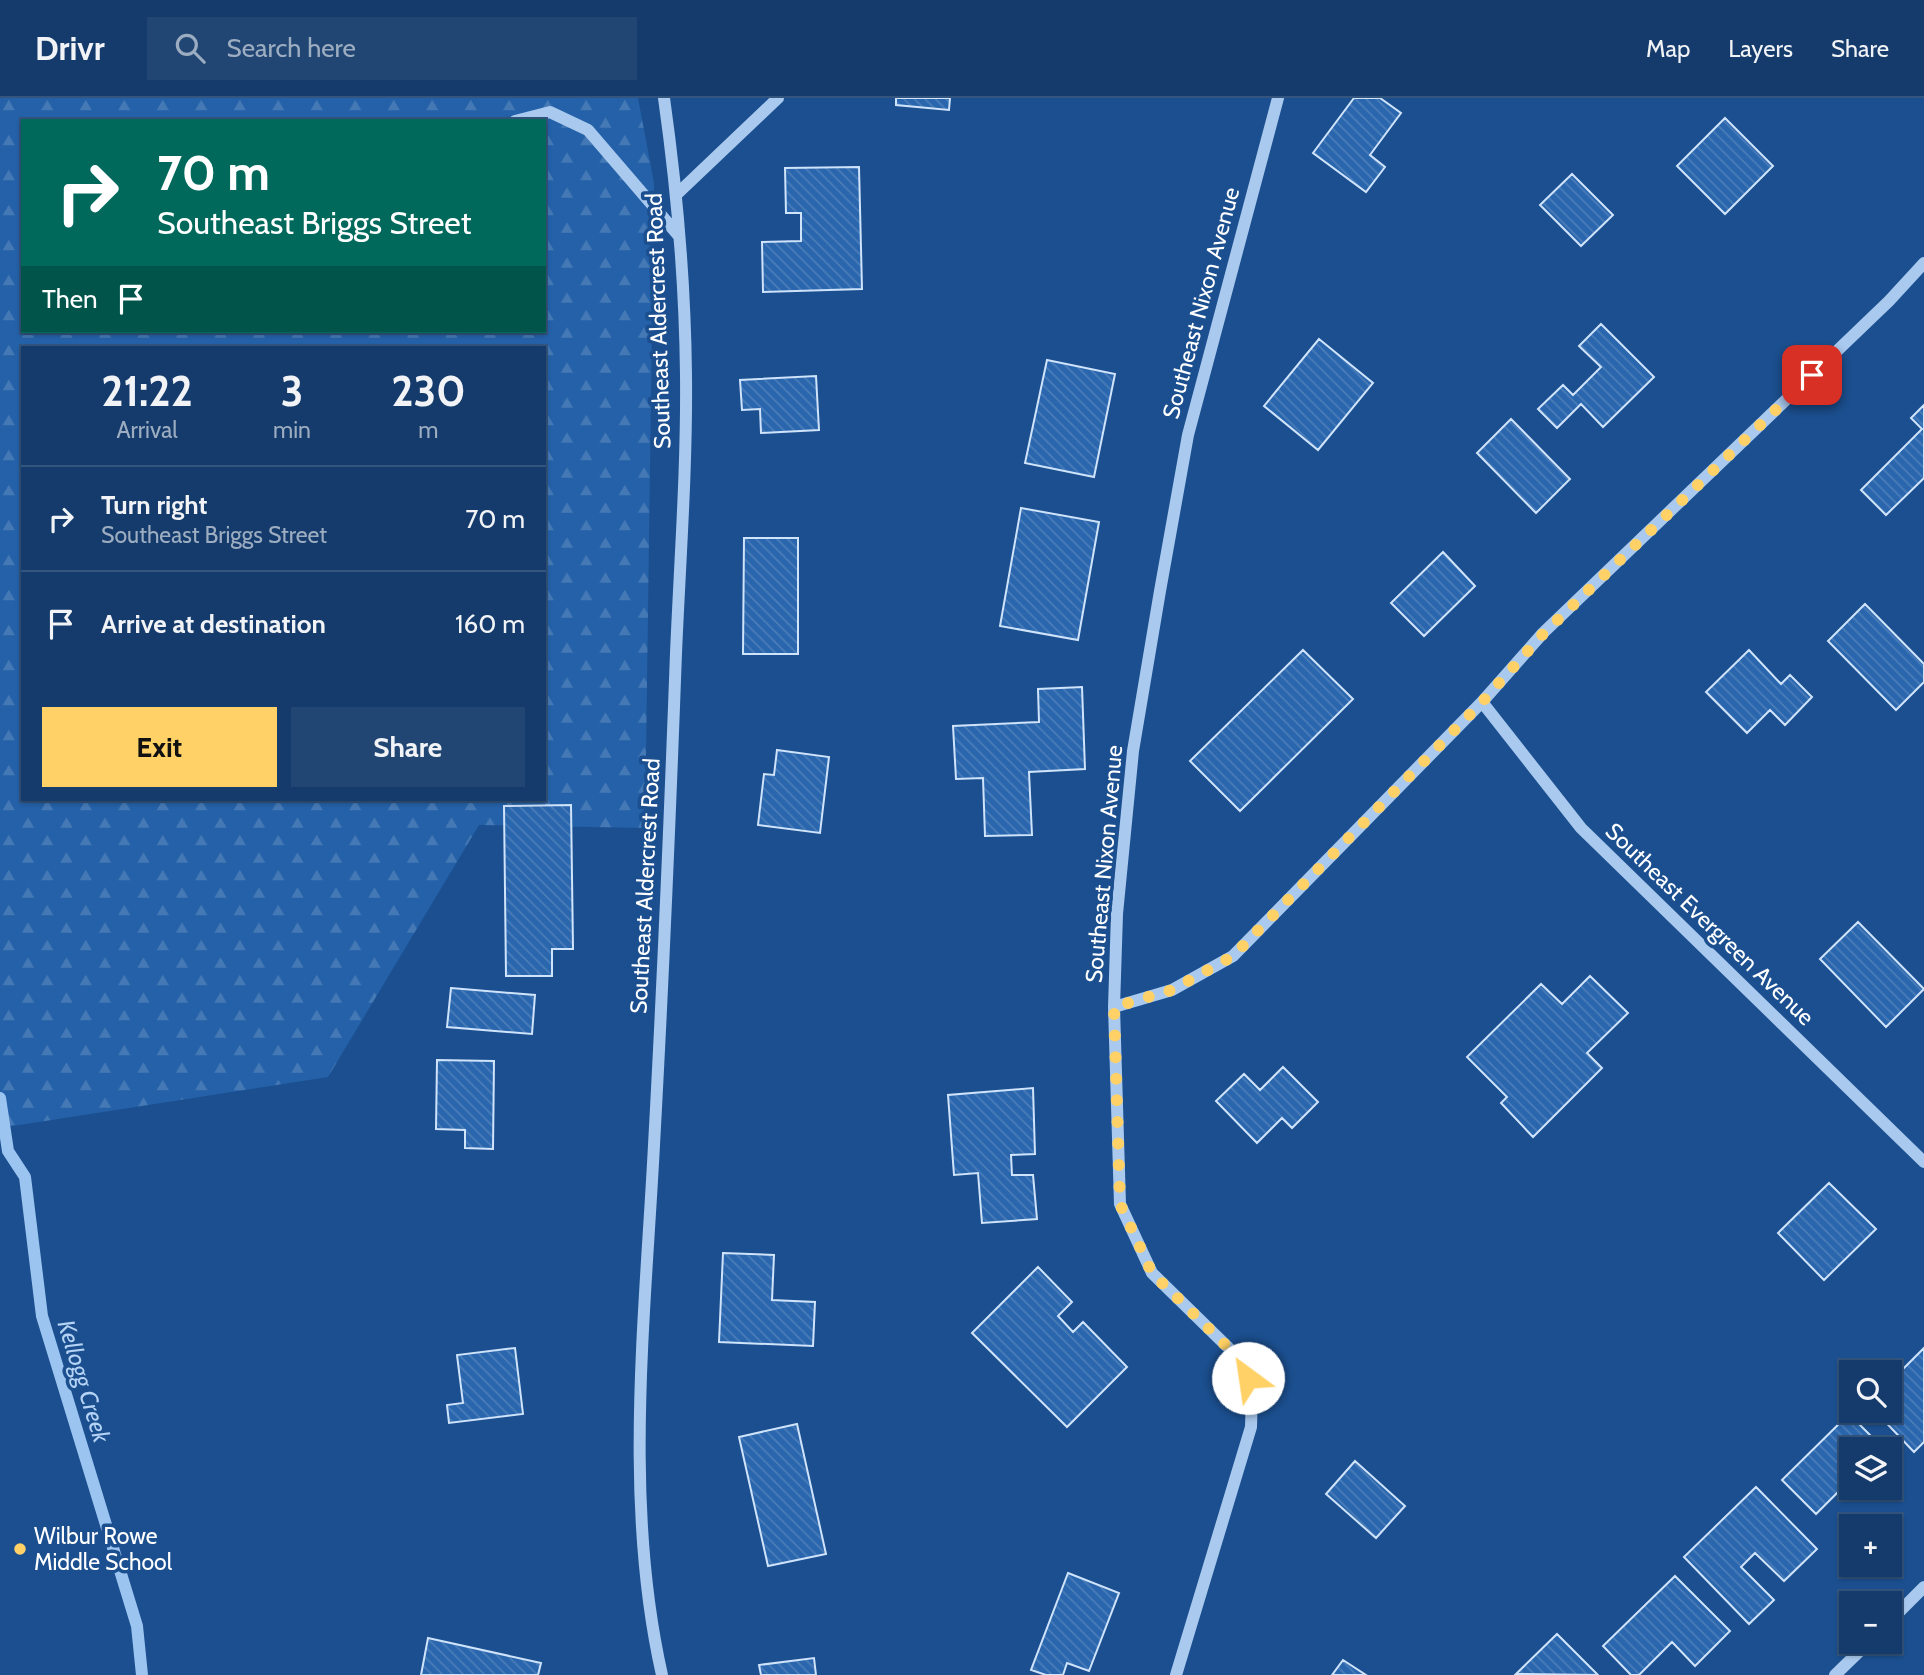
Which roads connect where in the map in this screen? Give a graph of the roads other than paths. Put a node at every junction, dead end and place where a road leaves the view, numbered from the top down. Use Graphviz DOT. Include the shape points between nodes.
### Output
graph roads {
  1 [pos="664,98"];
  2 [pos="778,98"];
  3 [pos="1278,98"];
  4 [pos="521,119"];
  5 [pos="677,194"];
  6 [pos="679,236"];
  7 [pos="1924,264"];
  8 [pos="1482,702"];
  9 [pos="1114,1007"];
  10 [pos="1924,1163"];
  11 [pos="1924,1587"];
  12 [pos="1902,1609"];
  13 [pos="1857,1654"];
  14 [pos="662,1675"];
  15 [pos="1176,1675"];
  16 [pos="1835,1675"];
  1 -- 5 [label="street, Southeast Aldercrest Road"];
  2 -- 5 [label="street"];
  3 -- 9 [label="street, Southeast Nixon Avenue" via="1188,435 1133,751 1117,914"];
  4 -- 6 [label="street" via="550,111 588,130"];
  5 -- 6 [label="street, Southeast Aldercrest Road"];
  6 -- 14 [label="street, Southeast Aldercrest Road" via="686,376 641,1471 643,1554"];
  7 -- 8 [label="street" via="1543,634"];
  8 -- 9 [label="street" via="1233,956 1172,990"];
  8 -- 10 [label="street, Southeast Evergreen Avenue" via="1581,828"];
  9 -- 15 [label="street, Southeast Nixon Avenue" via="1120,1204 1152,1273 1244,1363 1252,1394 1251,1427"];
  11 -- 12 [label="street"];
  13 -- 16 [label="street"];
}
